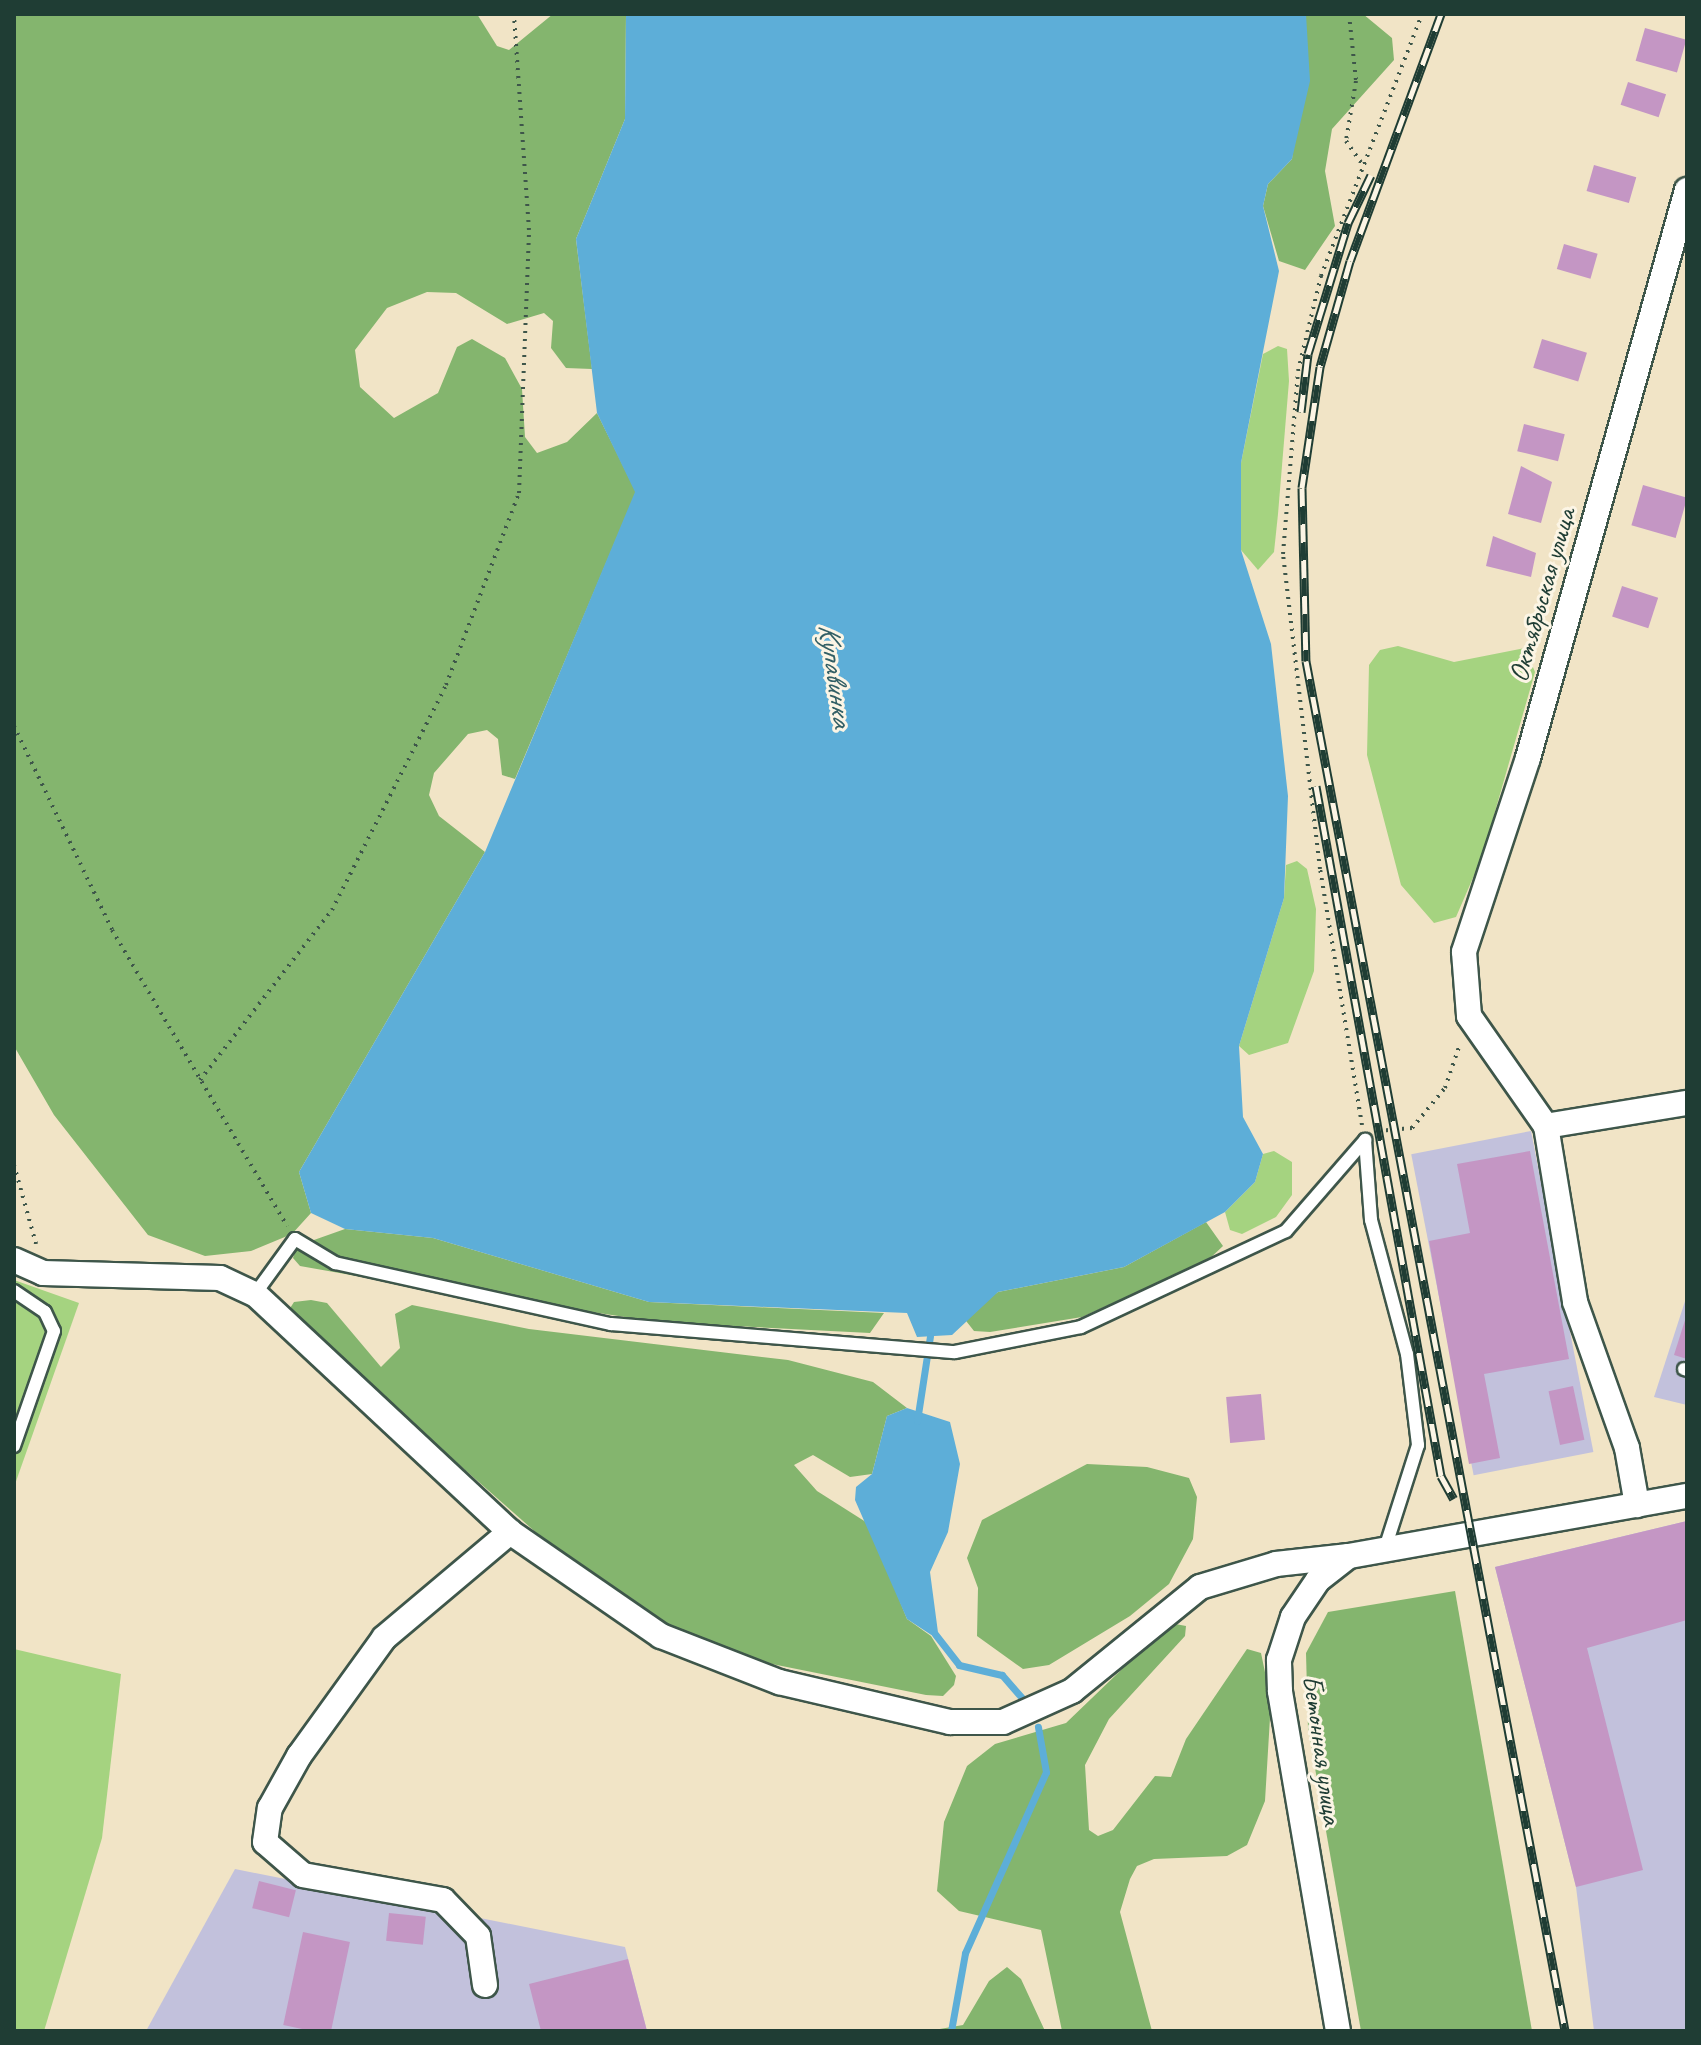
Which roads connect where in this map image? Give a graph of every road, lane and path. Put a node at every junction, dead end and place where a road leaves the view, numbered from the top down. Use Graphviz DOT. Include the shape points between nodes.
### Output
graph roads {
  1 [pos="514,14"];
  2 [pos="1349,14"];
  3 [pos="1422,14"];
  4 [pos="1364,165"];
  5 [pos="1687,190"];
  6 [pos="14,726"];
  7 [pos="1469,1016"];
  8 [pos="200,1080"];
  9 [pos="1687,1103"];
  10 [pos="1546,1126"];
  11 [pos="1365,1140"];
  12 [pos="14,1165"];
  13 [pos="295,1239"];
  14 [pos="14,1260"];
  15 [pos="43,1273"];
  16 [pos="14,1291"];
  17 [pos="255,1294"];
  18 [pos="14,1446"];
  19 [pos="1687,1496"];
  20 [pos="1637,1505"];
  21 [pos="510,1532"];
  22 [pos="1386,1545"];
  23 [pos="1349,1556"];
  24 [pos="485,1985"];
  25 [pos="1338,2031"];
  1 -- 8 [label="path" via="529,230 519,493 446,685 332,910"];
  2 -- 4 [label="path" via="1356,81 1346,141"];
  3 -- 4 [label="path"];
  4 -- 11 [label="path" via="1321,276 1298,371 1283,554 1320,869"];
  5 -- 7 [label="street, Октябрьская улица" via="1528,758 1464,952"];
  6 -- 8 [label="path" via="112,930"];
  7 -- 10 [label="street"];
  7 -- 11 [label="path" via="1445,1088 1412,1128 1377,1131"];
  8 -- 13 [label="path"];
  9 -- 10 [label="street"];
  10 -- 20 [label="street" via="1575,1302 1627,1448"];
  11 -- 13 [label="lane" via="1286,1231 1081,1327 955,1352 894,1343 715,1337 611,1324 335,1263"];
  11 -- 22 [label="lane" via="1371,1220 1407,1354 1418,1445"];
  12 -- 15 [label="path"];
  13 -- 17 [label="lane"];
  14 -- 15 [label="street"];
  15 -- 17 [label="street" via="220,1278"];
  16 -- 18 [label="lane" via="45,1312 54,1331"];
  17 -- 21 [label="street"];
  19 -- 20 [label="street, Бетонная улица"];
  20 -- 22 [label="street, Бетонная улица"];
  21 -- 23 [label="street" via="661,1636 706,1657 779,1682 984,1725 1072,1691 1200,1587 1276,1564"];
  21 -- 24 [label="street" via="384,1638 299,1756 270,1808 265,1842 303,1875 443,1900 478,1936"];
  22 -- 23 [label="street, Бетонная улица"];
  23 -- 25 [label="street, Бетонная улица" via="1318,1580 1299,1609 1279,1660"];
}
